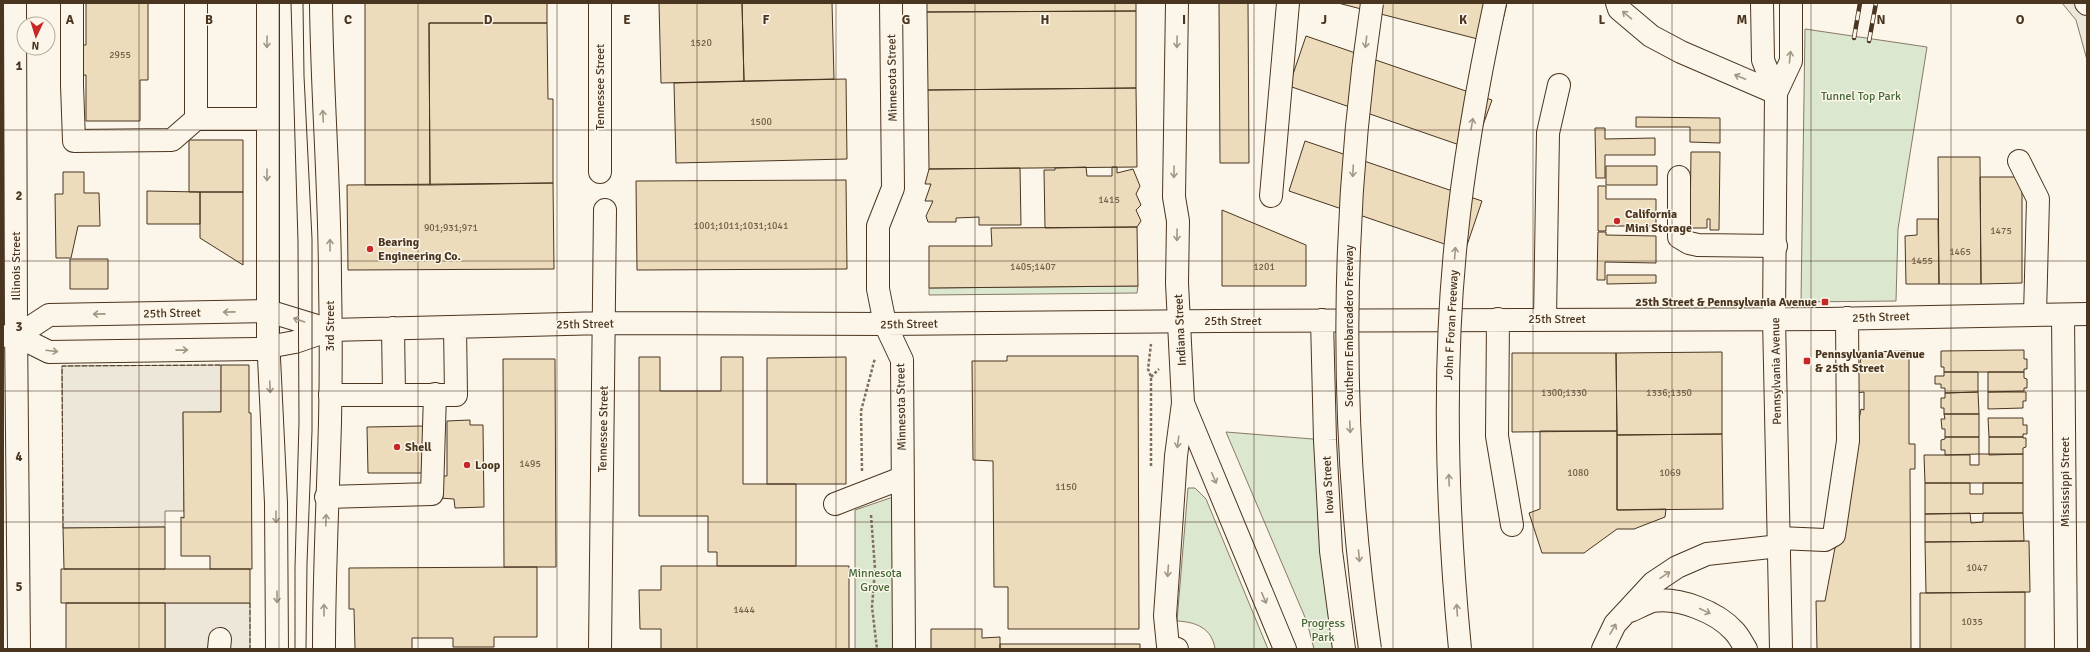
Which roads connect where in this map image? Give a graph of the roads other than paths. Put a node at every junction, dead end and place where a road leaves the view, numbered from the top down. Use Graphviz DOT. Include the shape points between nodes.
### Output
graph roads {
  1 [pos="15,3"];
  2 [pos="72,3"];
  3 [pos="196,3"];
  4 [pos="268,3"];
  5 [pos="321,3"];
  6 [pos="600,3"];
  7 [pos="892,3"];
  8 [pos="1177,3"];
  9 [pos="1288,3"];
  10 [pos="1372,3"];
  11 [pos="1494,3"];
  12 [pos="1617,3"];
  13 [pos="1762,3"];
  14 [pos="1791,3"];
  15 [pos="1559,85"];
  16 [pos="1776,92"];
  17 [pos="196,119"];
  18 [pos="267,119"];
  19 [pos="2019,161"];
  20 [pos="600,172"];
  21 [pos="1680,177"];
  22 [pos="1271,196"];
  23 [pos="605,210"];
  24 [pos="1776,246"];
  25 [pos="268,311"];
  26 [pos="2087,314"];
  27 [pos="2035,315"];
  28 [pos="2063,315"];
  29 [pos="1774,318"];
  30 [pos="1847,318"];
  31 [pos="1498,319"];
  32 [pos="1545,319"];
  33 [pos="1322,320"];
  34 [pos="1179,321"];
  35 [pos="604,323"];
  36 [pos="885,324"];
  37 [pos="455,327"];
  38 [pos="393,328"];
  39 [pos="330,330"];
  40 [pos="10,336"];
  41 [pos="269,348"];
  42 [pos="394,394"];
  43 [pos="435,394"];
  44 [pos="330,395"];
  45 [pos="1183,403"];
  46 [pos="902,478"];
  47 [pos="326,496"];
  48 [pos="835,504"];
  49 [pos="1512,525"];
  50 [pos="1780,542"];
  51 [pos="1627,612"];
  52 [pos="1173,648"];
  53 [pos="19,649"];
  54 [pos="277,649"];
  55 [pos="324,649"];
  56 [pos="600,649"];
  57 [pos="904,649"];
  58 [pos="1285,649"];
  59 [pos="1344,649"];
  60 [pos="1370,649"];
  61 [pos="1460,649"];
  62 [pos="1603,649"];
  63 [pos="1746,649"];
  64 [pos="1780,649"];
  65 [pos="2066,649"];
  1 -- 40 [label="main road, Illinois Street"];
  2 -- 17 [label="main road" via="74,141 172,140"];
  3 -- 17 [label="main road"];
  4 -- 18 [label="main road, one-way"];
  39 -- 5 [label="main road, 3rd Street, one-way" via="330,238"];
  6 -- 20 [label="main road, Tennessee Street"];
  7 -- 36 [label="main road, Minnesota Street" via="893,188 878,226 878,289"];
  8 -- 34 [label="main road, Indiana Street, one-way" via="1174,197 1178,221"];
  9 -- 22 [label="main road"];
  10 -- 60 [label="main road, Southern Embarcadero Freeway, one-way, bridge" via="1355,136 1347,334 1349,427"];
  61 -- 11 [label="main road, John F Foran Freeway, one-way, bridge" via="1450,517 1447,415 1450,328 1456,242 1466,161"];
  16 -- 12 [label="main road, one-way" via="1675,49 1651,36 1619,9"];
  13 -- 16 [label="main road, Pennsylvania Avenue" via="1763,60"];
  16 -- 14 [label="main road, Pennsylvania Avenue, one-way" via="1791,60"];
  15 -- 32 [label="main road" via="1548,133"];
  16 -- 24 [label="main road, Pennsylvania Avenue"];
  17 -- 18 [label="main road"];
  18 -- 25 [label="main road, one-way"];
  19 -- 27 [label="main road" via="2038,199"];
  21 -- 24 [label="main road" via="1679,237 1698,245"];
  23 -- 35 [label="main road, Tennessee Street"];
  24 -- 29 [label="main road, Pennsylvania Avenue"];
  39 -- 25 [label="main road, 25th Street, one-way"];
  25 -- 40 [label="main road, 25th Street, one-way" via="49,315"];
  25 -- 41 [label="main road"];
  26 -- 28 [label="main road, 25th Street"];
  27 -- 28 [label="main road, 25th Street"];
  27 -- 30 [label="main road, 25th Street"];
  28 -- 65 [label="main road, Mississippi Street"];
  29 -- 30 [label="main road, 25th Street"];
  29 -- 32 [label="main road, 25th Street"];
  29 -- 50 [label="main road, Pennsylvania Avenue"];
  30 -- 50 [label="main road" via="1848,441 1834,535 1824,540"];
  31 -- 32 [label="main road, 25th Street"];
  31 -- 33 [label="main road, 25th Street"];
  31 -- 49 [label="main road" via="1497,436"];
  33 -- 34 [label="main road, 25th Street"];
  33 -- 59 [label="main road, Iowa Street" via="1331,551"];
  34 -- 36 [label="main road, 25th Street"];
  34 -- 45 [label="main road, Indiana Street"];
  35 -- 36 [label="main road, 25th Street"];
  35 -- 37 [label="main road, 25th Street"];
  35 -- 56 [label="main road, Tennessee Street"];
  36 -- 46 [label="main road, Minnesota Street" via="902,360"];
  37 -- 38 [label="main road, 25th Street"];
  37 -- 43 [label="main road" via="456,395"];
  38 -- 39 [label="main road, 25th Street"];
  38 -- 42 [label="main road"];
  39 -- 41 [label="main road, 25th Street"];
  39 -- 44 [label="main road, 3rd Street"];
  40 -- 41 [label="main road, 25th Street, one-way" via="49,352"];
  40 -- 53 [label="main road, Illinois Street"];
  41 -- 54 [label="main road, one-way" via="276,503"];
  42 -- 43 [label="main road"];
  42 -- 44 [label="main road"];
  43 -- 47 [label="main road" via="432,494"];
  44 -- 47 [label="main road, 3rd Street"];
  45 -- 52 [label="main road, Indiana Street, one-way" via="1176,456 1165,616"];
  45 -- 58 [label="main road, one-way"];
  46 -- 48 [label="main road"];
  46 -- 57 [label="main road, Minnesota Street"];
  55 -- 47 [label="main road, 3rd Street, one-way"];
  51 -- 50 [label="main road, one-way" via="1653,583 1677,567 1707,554"];
  50 -- 64 [label="main road, Pennsylvania Avenue"];
  62 -- 51 [label="main road, one-way" via="1615,624"];
  51 -- 63 [label="main road, one-way" via="1653,601 1697,607 1718,617 1735,632"];
}
